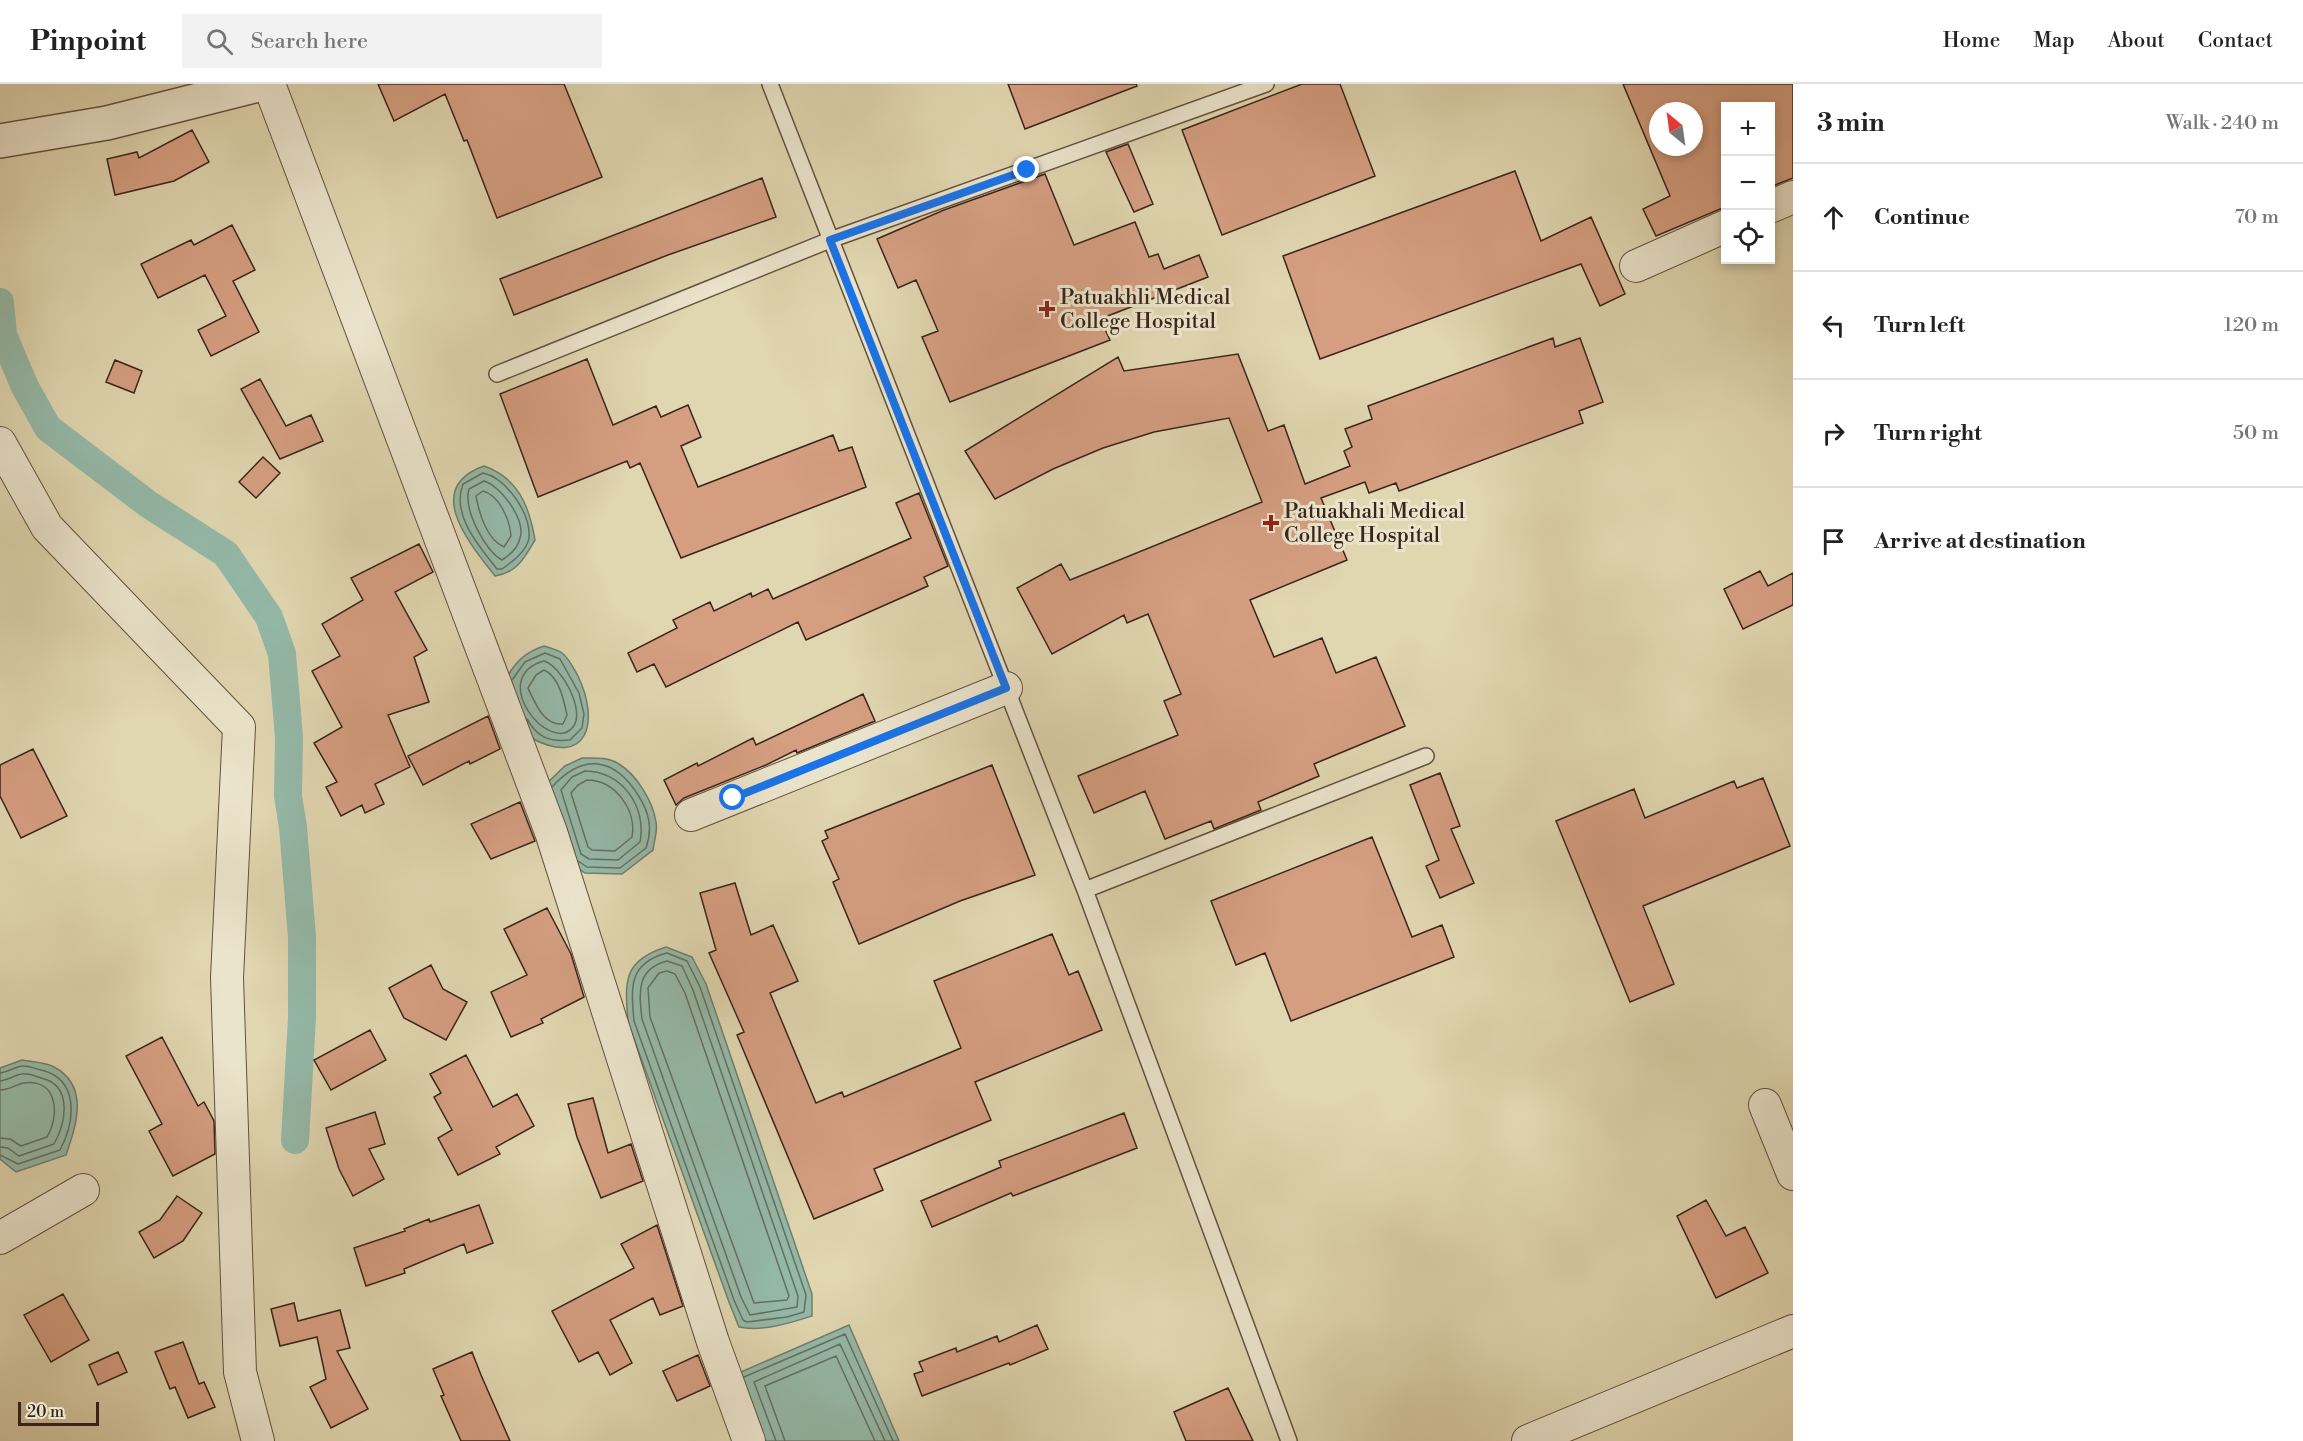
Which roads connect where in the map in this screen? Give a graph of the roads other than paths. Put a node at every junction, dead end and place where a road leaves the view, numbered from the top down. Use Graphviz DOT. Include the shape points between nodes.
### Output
graph roads {
  1 [pos="262,84"];
  2 [pos="269,84"];
  3 [pos="770,84"];
  4 [pos="1266,84"];
  5 [pos="0,141"];
  6 [pos="1793,197"];
  7 [pos="1775,205"];
  8 [pos="1721,228"];
  9 [pos="830,240"];
  10 [pos="1636,266"];
  11 [pos="497,374"];
  12 [pos="0,443"];
  13 [pos="1006,688"];
  14 [pos="1426,756"];
  15 [pos="691,815"];
  16 [pos="1085,890"];
  17 [pos="1765,1105"];
  18 [pos="1793,1174"];
  19 [pos="83,1190"];
  20 [pos="0,1238"];
  21 [pos="1793,1330"];
  22 [pos="258,1441"];
  23 [pos="748,1441"];
  24 [pos="1289,1441"];
  25 [pos="1528,1441"];
  1 -- 5 [label="street" via="107,123"];
  2 -- 23 [label="street" via="551,832"];
  3 -- 9 [label="lane"];
  4 -- 9 [label="lane"];
  6 -- 7 [label="street"];
  8 -- 10 [label="street"];
  9 -- 11 [label="lane"];
  9 -- 13 [label="lane"];
  12 -- 22 [label="street" via="47,527 239,727 227,978 240,1372"];
  13 -- 15 [label="street"];
  13 -- 16 [label="lane"];
  14 -- 16 [label="lane"];
  16 -- 24 [label="lane"];
  17 -- 18 [label="street"];
  19 -- 20 [label="street"];
  21 -- 25 [label="street"];
}
